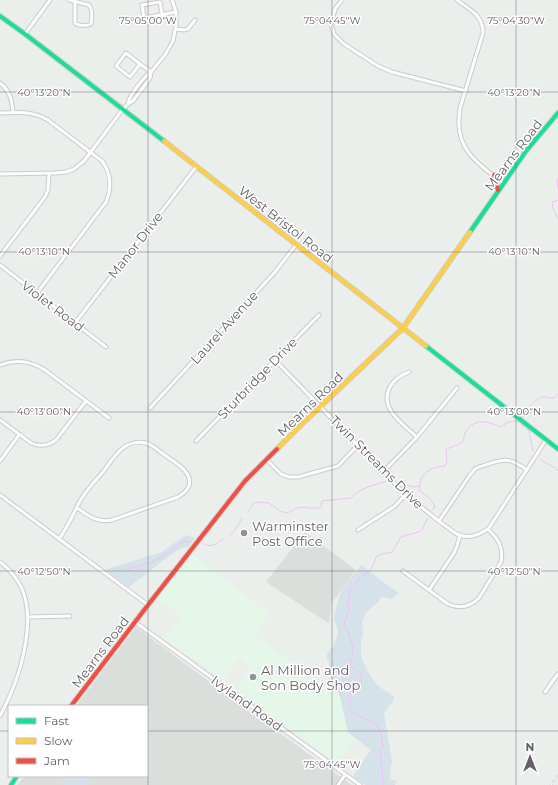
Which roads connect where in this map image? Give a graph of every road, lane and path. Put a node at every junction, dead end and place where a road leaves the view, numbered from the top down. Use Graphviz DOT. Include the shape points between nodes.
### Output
graph roads {
  1 [pos="50,0"];
  2 [pos="69,0"];
  3 [pos="172,0"];
  4 [pos="342,0"];
  5 [pos="457,0"];
  6 [pos="75,1"];
  7 [pos="176,12"];
  8 [pos="162,14"];
  9 [pos="0,16"];
  10 [pos="195,20"];
  11 [pos="176,29"];
  12 [pos="25,34"];
  13 [pos="140,64"];
  14 [pos="151,72"];
  15 [pos="0,83"];
  16 [pos="466,91"];
  17 [pos="123,109"];
  18 [pos="13,112"];
  19 [pos="0,113"];
  20 [pos="558,113"];
  21 [pos="91,152"];
  22 [pos="196,167"];
  23 [pos="49,173"];
  24 [pos="0,174"];
  25 [pos="494,175"];
  26 [pos="503,183"];
  27 [pos="498,191"];
  28 [pos="296,245"];
  29 [pos="0,256"];
  30 [pos="0,265"];
  31 [pos="36,293"];
  32 [pos="319,315"];
  33 [pos="75,323"];
  34 [pos="402,328"];
  35 [pos="106,347"];
  36 [pos="275,360"];
  37 [pos="0,365"];
  38 [pos="409,372"];
  39 [pos="457,388"];
  40 [pos="86,401"];
  41 [pos="320,407"];
  42 [pos="150,408"];
  43 [pos="109,418"];
  44 [pos="0,420"];
  45 [pos="19,435"];
  46 [pos="417,438"];
  47 [pos="546,440"];
  48 [pos="196,441"];
  49 [pos="358,446"];
  50 [pos="558,449"];
  51 [pos="266,459"];
  52 [pos="0,461"];
  53 [pos="527,470"];
  54 [pos="384,471"];
  55 [pos="406,494"];
  56 [pos="0,495"];
  57 [pos="77,508"];
  58 [pos="439,521"];
  59 [pos="488,529"];
  60 [pos="358,530"];
  61 [pos="460,535"];
  62 [pos="59,539"];
  63 [pos="0,562"];
  64 [pos="403,571"];
  65 [pos="429,590"];
  66 [pos="148,605"];
  67 [pos="70,616"];
  68 [pos="28,617"];
  69 [pos="135,622"];
  70 [pos="558,674"];
  71 [pos="545,692"];
  72 [pos="72,705"];
  73 [pos="0,716"];
  74 [pos="345,775"];
  75 [pos="16,777"];
  76 [pos="10,785"];
  77 [pos="338,785"];
  78 [pos="360,785"];
  1 -- 12 [label="street"];
  2 -- 6 [label="street"];
  3 -- 7 [label="street"];
  4 -- 16 [label="street" via="335,9 331,24 334,34 344,44 392,72"];
  5 -- 16 [label="street" via="479,18 484,33"];
  6 -- 6 [label="street" via="91,7 91,24 75,23"];
  7 -- 8 [label="street"];
  7 -- 11 [label="street"];
  8 -- 8 [label="street" via="144,18 142,5 160,2"];
  9 -- 12 [label="street, West Bristol Road"];
  10 -- 11 [label="street" via="188,30"];
  11 -- 14 [label="street" via="170,47"];
  12 -- 17 [label="street, West Bristol Road"];
  13 -- 13 [label="street" via="130,76 116,66 126,53"];
  13 -- 14 [label="street"];
  14 -- 17 [label="street"];
  15 -- 18 [label="street" via="10,94"];
  16 -- 25 [label="street" via="458,120 463,145 480,165"];
  17 -- 21 [label="street"];
  17 -- 22 [label="street, West Bristol Road"];
  18 -- 19 [label="street"];
  18 -- 21 [label="street" via="43,117"];
  20 -- 26 [label="street, Mearns Road"];
  21 -- 23 [label="street" via="81,164 70,171"];
  21 -- 31 [label="street" via="102,161 108,173 108,198"];
  22 -- 28 [label="street, West Bristol Road"];
  22 -- 33 [label="street, Manor Drive"];
  23 -- 24 [label="street"];
  23 -- 29 [label="street" via="45,197"];
  25 -- 26 [label="street"];
  25 -- 27 [label="street"];
  26 -- 27 [label="street, Mearns Road"];
  27 -- 34 [label="street, Mearns Road"];
  28 -- 34 [label="street, West Bristol Road"];
  28 -- 42 [label="street, Laurel Avenue" via="275,272"];
  30 -- 31 [label="street, Violet Road"];
  31 -- 33 [label="street, Violet Road"];
  32 -- 36 [label="street, Sturbridge Drive"];
  33 -- 35 [label="street, Violet Road"];
  34 -- 41 [label="street, Mearns Road"];
  34 -- 47 [label="street, West Bristol Road"];
  36 -- 41 [label="street, Twin Streams Drive"];
  36 -- 48 [label="street, Sturbridge Drive"];
  37 -- 40 [label="street" via="20,361 36,365"];
  38 -- 46 [label="street" via="402,374 388,389 387,403 392,413"];
  39 -- 46 [label="street"];
  40 -- 43 [label="street"];
  40 -- 45 [label="street" via="53,443 36,445"];
  41 -- 49 [label="street, Twin Streams Drive"];
  41 -- 51 [label="street, Mearns Road"];
  44 -- 45 [label="street"];
  45 -- 52 [label="street"];
  46 -- 54 [label="street"];
  47 -- 50 [label="street, West Bristol Road"];
  47 -- 53 [label="street"];
  49 -- 51 [label="street" via="338,466 298,477 281,474"];
  49 -- 54 [label="street, Twin Streams Drive"];
  51 -- 66 [label="street, Mearns Road" via="245,481"];
  53 -- 58 [label="street" via="505,460 475,469"];
  53 -- 59 [label="street"];
  54 -- 55 [label="street, Twin Streams Drive"];
  55 -- 58 [label="street, Twin Streams Drive"];
  55 -- 60 [label="street" via="395,506"];
  56 -- 62 [label="street"];
  57 -- 57 [label="street" via="84,495 118,453 133,443 150,445 180,466 189,477 188,489 178,497 112,520 92,518"];
  57 -- 62 [label="street"];
  58 -- 61 [label="street, Twin Streams Drive"];
  59 -- 61 [label="street" via="476,535"];
  59 -- 65 [label="street" via="499,543 502,556 500,565 479,598 464,607 455,607"];
  61 -- 65 [label="street" via="454,553"];
  62 -- 66 [label="street"];
  63 -- 68 [label="street" via="20,585"];
  64 -- 65 [label="street"];
  66 -- 69 [label="street, Mearns Road"];
  67 -- 68 [label="street"];
  68 -- 73 [label="street" via="19,672"];
  69 -- 72 [label="street, Mearns Road"];
  69 -- 74 [label="street, Ivyland Road"];
  70 -- 71 [label="street"];
  74 -- 77 [label="street"];
  74 -- 78 [label="street, Ivyland Road"];
  75 -- 76 [label="street"];
}
